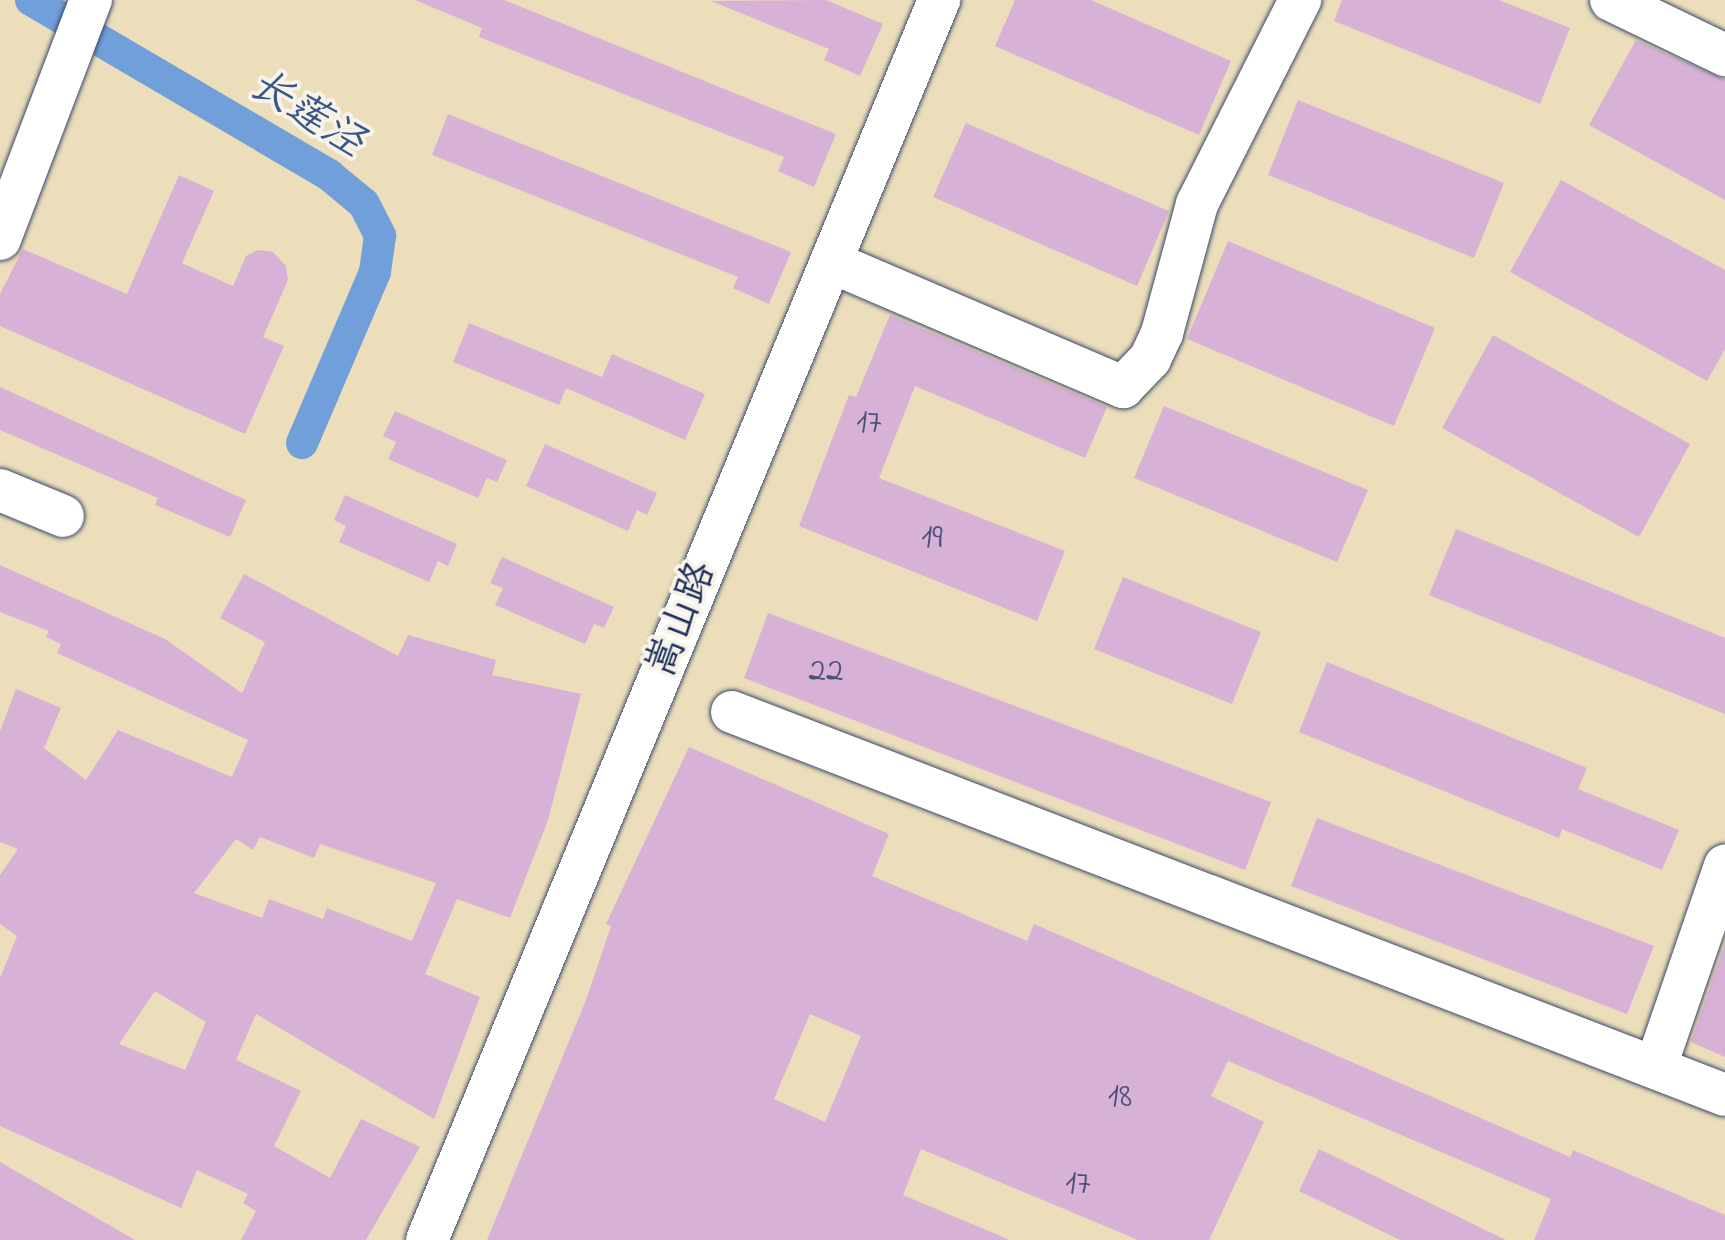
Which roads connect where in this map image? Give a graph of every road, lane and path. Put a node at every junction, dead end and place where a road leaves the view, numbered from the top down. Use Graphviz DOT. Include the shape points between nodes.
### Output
graph roads {
  1 [pos="91,0"];
  2 [pos="939,0"];
  3 [pos="1300,0"];
  4 [pos="1612,0"];
  5 [pos="1725,56"];
  6 [pos="0,238"];
  7 [pos="831,262"];
  8 [pos="0,490"];
  9 [pos="63,516"];
  10 [pos="732,712"];
  11 [pos="1725,866"];
  12 [pos="1656,1066"];
  13 [pos="1725,1094"];
  14 [pos="428,1240"];
  1 -- 6 [label="street"];
  2 -- 7 [label="street, 嵩山路"];
  3 -- 7 [label="street" via="1197,204 1162,333 1150,359 1123,387"];
  4 -- 5 [label="street"];
  7 -- 14 [label="street, 嵩山路"];
  8 -- 9 [label="street"];
  10 -- 12 [label="street"];
  11 -- 12 [label="street"];
  12 -- 13 [label="street"];
}
